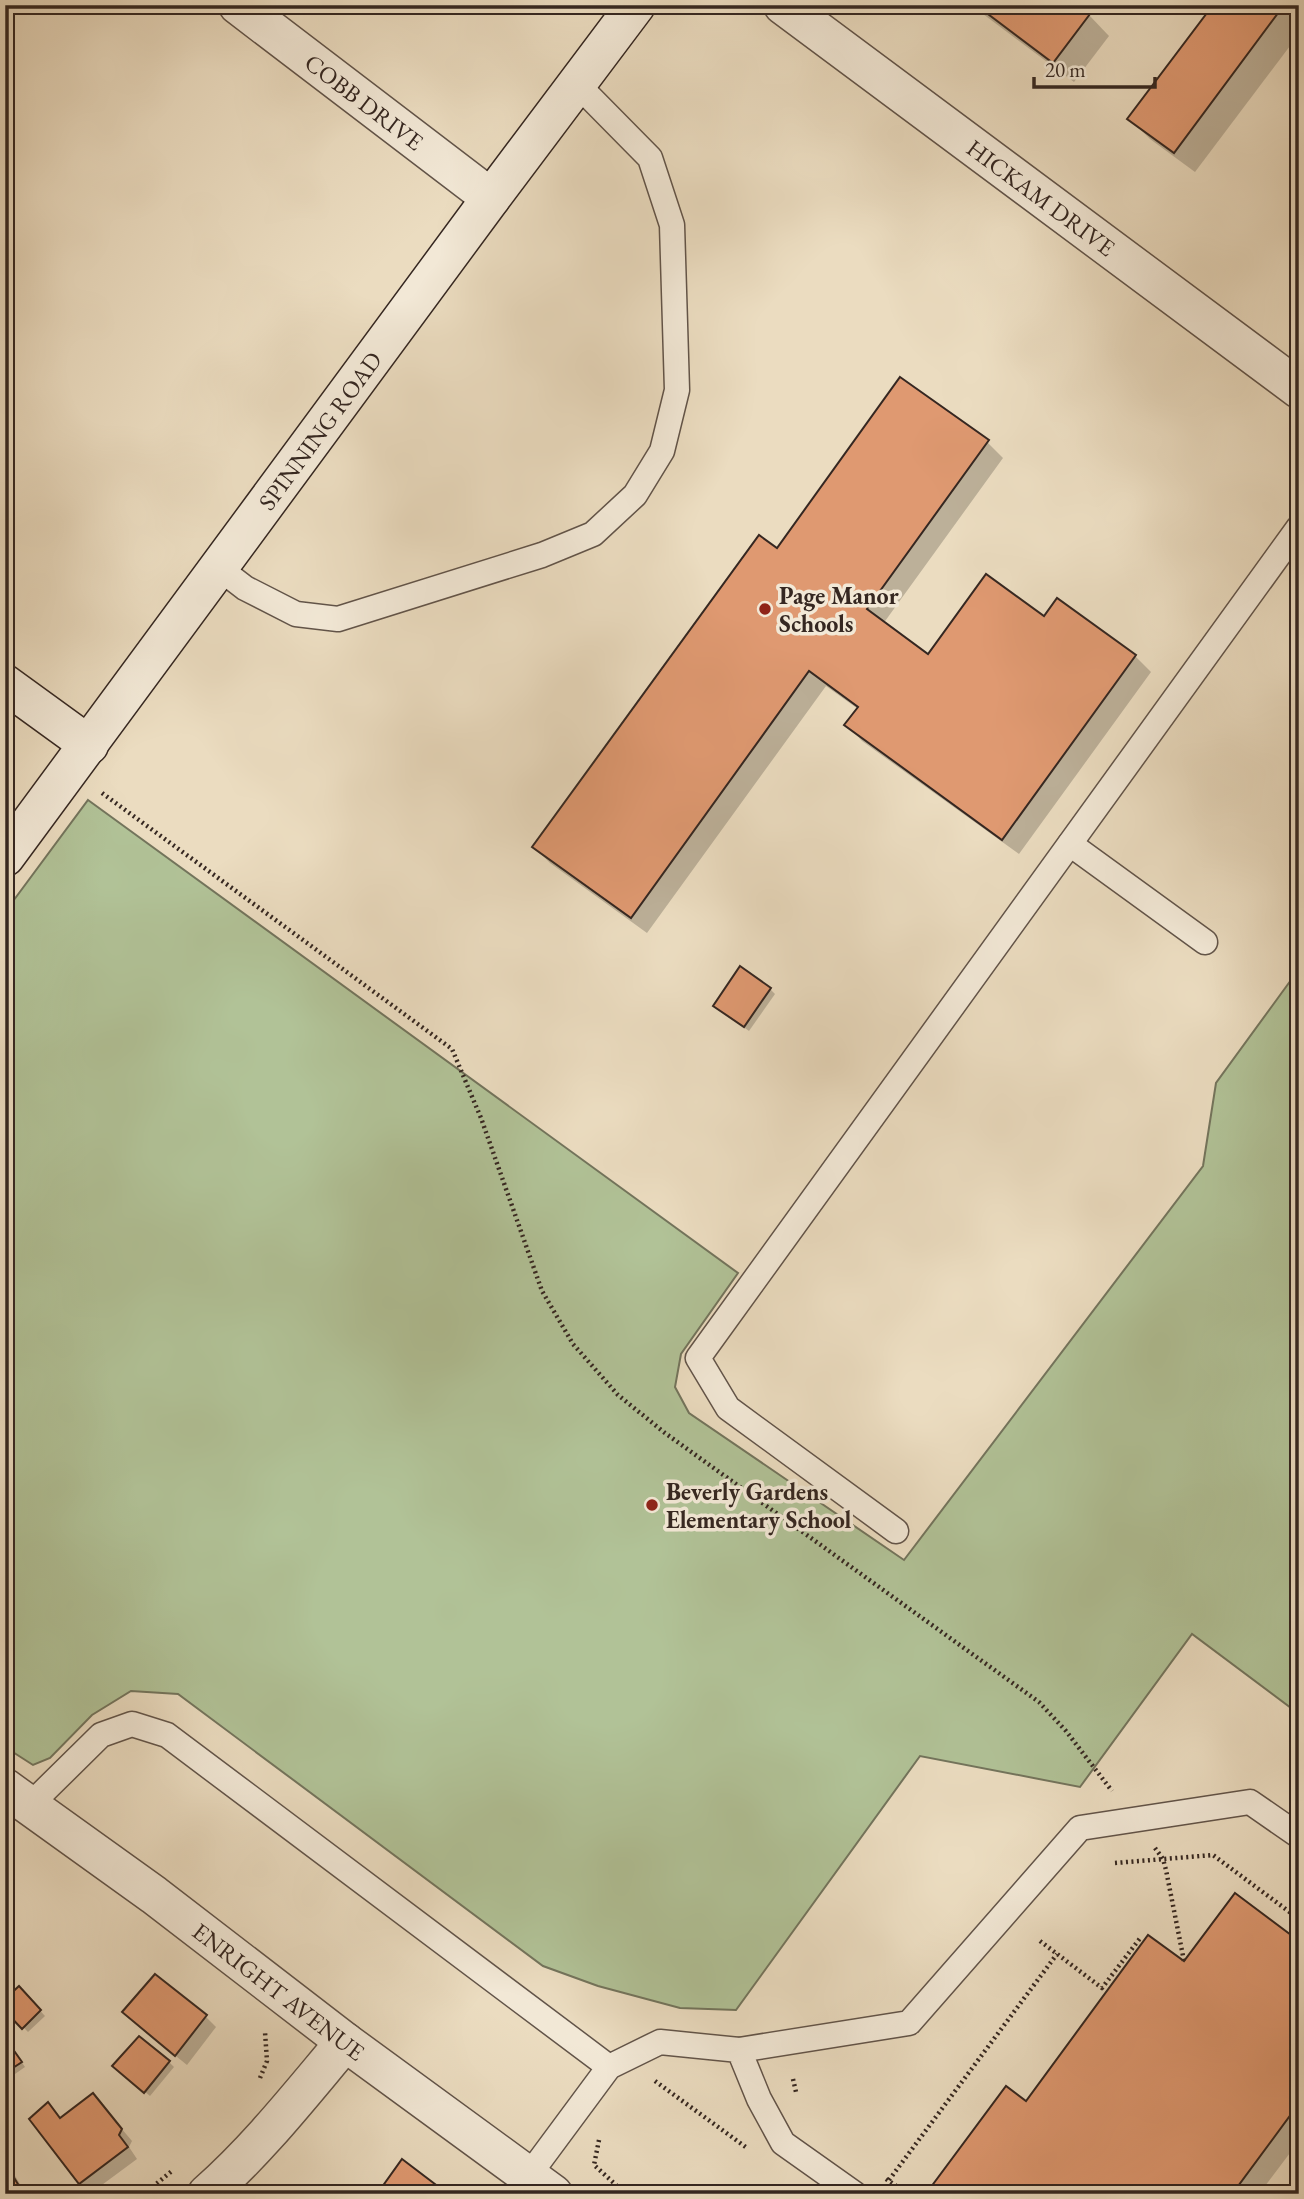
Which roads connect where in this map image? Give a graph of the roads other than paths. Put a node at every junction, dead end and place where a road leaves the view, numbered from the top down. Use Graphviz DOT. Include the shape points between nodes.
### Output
graph roads {
  1 [pos="238,5"];
  2 [pos="636,5"];
  3 [pos="783,5"];
  4 [pos="577,84"];
  5 [pos="491,198"];
  6 [pos="1299,389"];
  7 [pos="1299,527"];
  8 [pos="219,568"];
  9 [pos="5,684"];
  10 [pos="79,758"];
  11 [pos="1070,844"];
  12 [pos="5,857"];
  13 [pos="1205,942"];
  14 [pos="896,1531"];
  15 [pos="17,1797"];
  16 [pos="1299,1836"];
  17 [pos="345,2042"];
  18 [pos="739,2050"];
  19 [pos="609,2067"];
  20 [pos="541,2185"];
  21 [pos="207,2194"];
  22 [pos="855,2194"];
  1 -- 5 [label="street, COBB DRIVE"];
  2 -- 4 [label="street, SPINNING ROAD"];
  3 -- 6 [label="street, HICKAM DRIVE"];
  4 -- 5 [label="street, SPINNING ROAD"];
  4 -- 8 [label="lane" via="650,158 672,225 677,390 662,451 635,495 593,534 542,555 338,619 296,614 245,588"];
  5 -- 8 [label="street, SPINNING ROAD"];
  7 -- 11 [label="lane"];
  8 -- 10 [label="street, SPINNING ROAD"];
  9 -- 10 [label="street"];
  10 -- 12 [label="street, SPINNING ROAD"];
  11 -- 13 [label="lane"];
  11 -- 14 [label="lane" via="698,1358 728,1408"];
  15 -- 17 [label="street, ENRIGHT AVENUE"];
  15 -- 19 [label="lane" via="101,1735 132,1724 167,1735"];
  16 -- 18 [label="lane" via="1250,1802 1080,1828 909,2023"];
  17 -- 20 [label="street, ENRIGHT AVENUE"];
  17 -- 21 [label="street" via="282,2118"];
  18 -- 19 [label="lane" via="660,2042"];
  18 -- 22 [label="lane" via="783,2143"];
  19 -- 20 [label="lane"];
}
